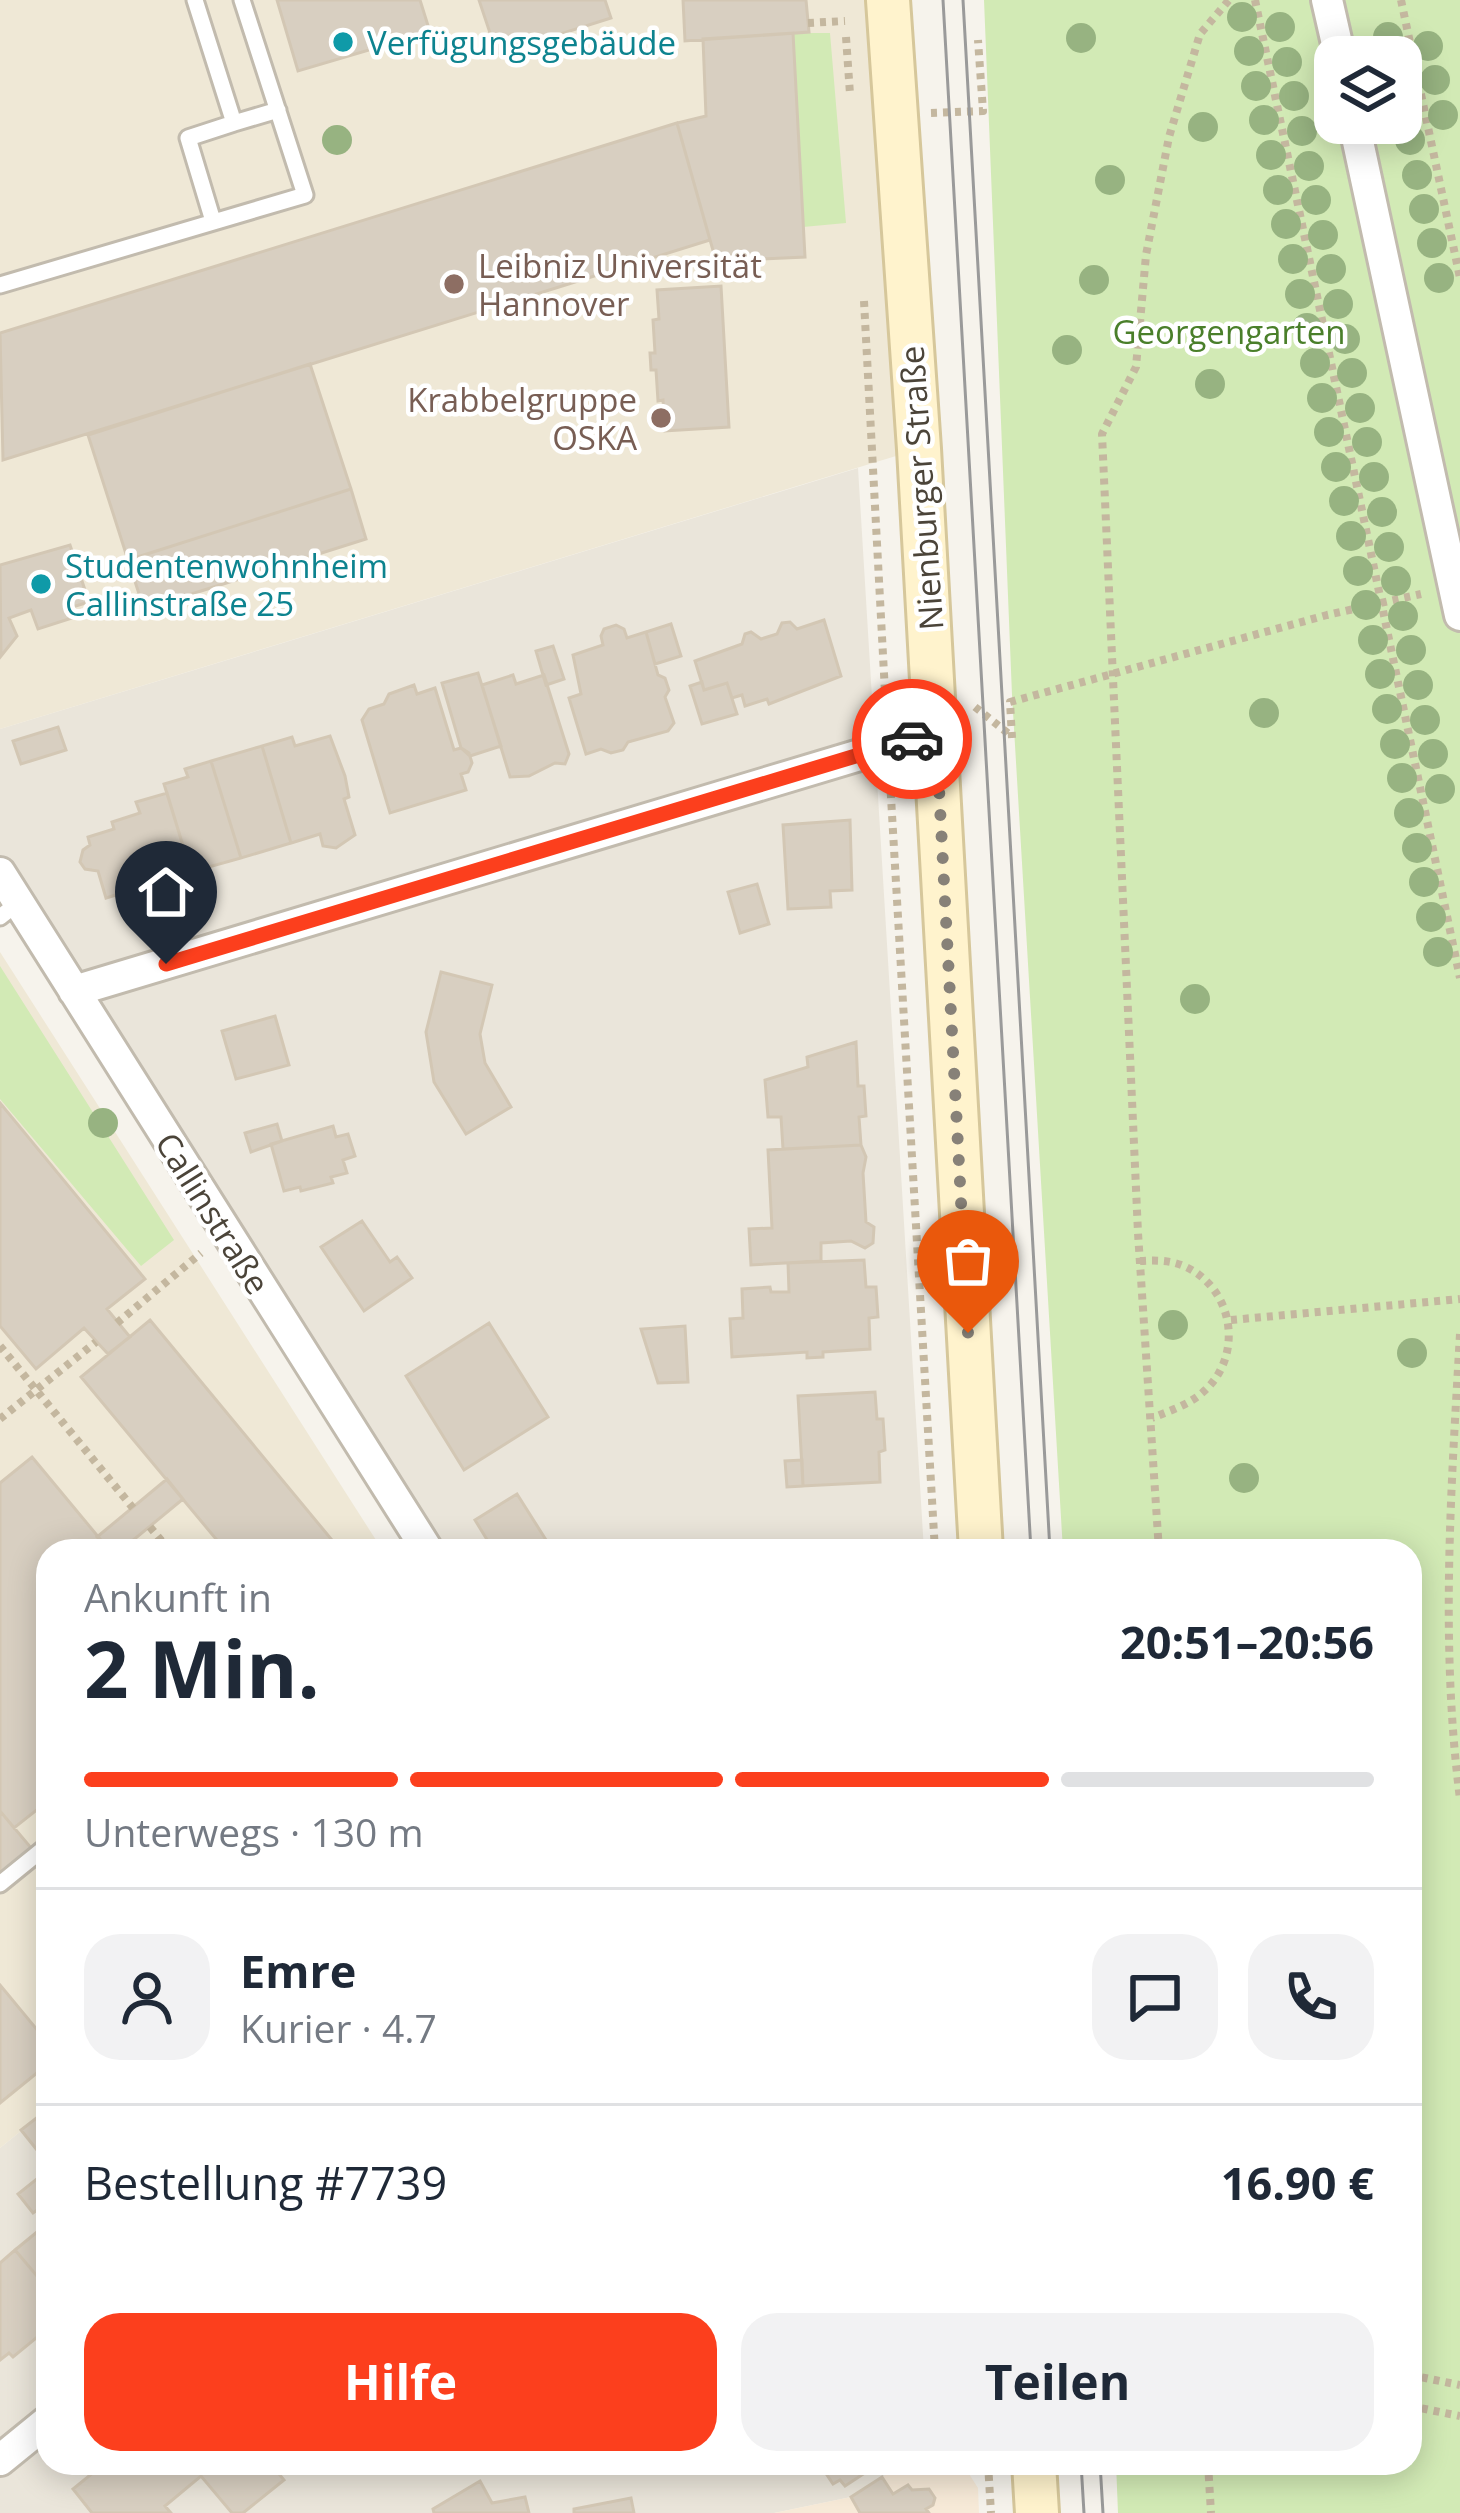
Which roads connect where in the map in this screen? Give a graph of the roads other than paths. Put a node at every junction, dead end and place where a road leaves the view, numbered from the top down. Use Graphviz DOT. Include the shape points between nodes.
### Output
graph roads {
  1 [pos="195,0"];
  2 [pos="242,0"];
  3 [pos="888,0"];
  4 [pos="1327,0"];
  5 [pos="1335,36"];
  6 [pos="278,110"];
  7 [pos="234,123"];
  8 [pos="1359,144"];
  9 [pos="213,221"];
  10 [pos="0,284"];
  11 [pos="1457,601"];
  12 [pos="936,732"];
  13 [pos="0,873"];
  14 [pos="9,909"];
  15 [pos="74,991"];
  16 [pos="414,1539"];
  17 [pos="980,1539"];
  18 [pos="36,1855"];
  19 [pos="0,1884"];
  20 [pos="36,2431"];
  21 [pos="0,2460"];
  22 [pos="1035,2475"];
  23 [pos="1037,2513"];
  1 -- 7 [label="lane"];
  2 -- 6 [label="lane"];
  3 -- 12 [label="street, Nienburger Straße"];
  4 -- 5 [label="street"];
  6 -- 7 [label="lane"];
  6 -- 9 [label="lane" via="305,195"];
  7 -- 9 [label="lane" via="188,138"];
  8 -- 11 [label="street"];
  9 -- 10 [label="lane"];
  12 -- 15 [label="street"];
  12 -- 17 [label="street, Nienburger Straße"];
  13 -- 14 [label="street, Callinstraße"];
  14 -- 15 [label="street, Callinstraße"];
  15 -- 16 [label="street, Callinstraße"];
  18 -- 19 [label="lane"];
  20 -- 21 [label="street"];
  22 -- 23 [label="street"];
}
